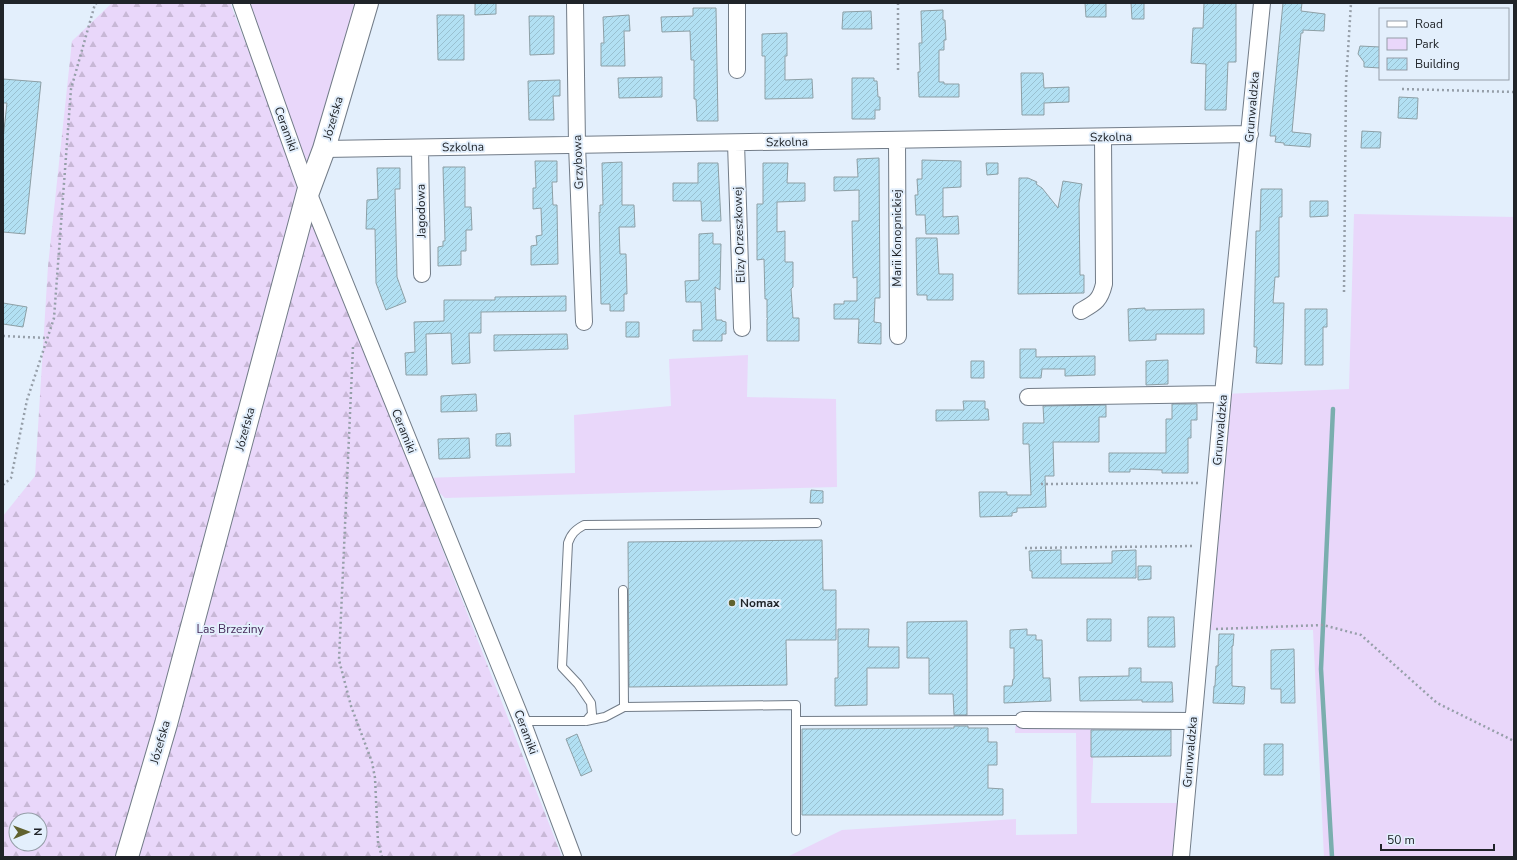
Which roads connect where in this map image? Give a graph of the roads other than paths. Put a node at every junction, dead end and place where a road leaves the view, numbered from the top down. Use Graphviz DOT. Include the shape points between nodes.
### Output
graph roads {
  1 [pos="241,3"];
  2 [pos="366,3"];
  3 [pos="575,3"];
  4 [pos="736,3"];
  5 [pos="1262,3"];
  6 [pos="737,70"];
  7 [pos="1250,134"];
  8 [pos="1103,137"];
  9 [pos="897,140"];
  10 [pos="736,143"];
  11 [pos="577,145"];
  12 [pos="420,148"];
  13 [pos="324,149"];
  14 [pos="308,192"];
  15 [pos="422,274"];
  16 [pos="1081,311"];
  17 [pos="584,322"];
  18 [pos="742,328"];
  19 [pos="898,336"];
  20 [pos="1223,394"];
  21 [pos="1028,397"];
  22 [pos="817,523"];
  23 [pos="623,590"];
  24 [pos="624,707"];
  25 [pos="1023,720"];
  26 [pos="522,721"];
  27 [pos="586,721"];
  28 [pos="796,721"];
  29 [pos="1193,721"];
  30 [pos="796,831"];
  31 [pos="127,857"];
  32 [pos="573,857"];
  33 [pos="1181,857"];
  1 -- 14 [label="street, Ceramiki"];
  2 -- 13 [label="street, Józefska"];
  3 -- 11 [label="street, Grzybowa"];
  4 -- 6 [label="street"];
  5 -- 7 [label="street, Grunwaldzka"];
  7 -- 8 [label="street, Szkolna"];
  7 -- 20 [label="street, Grunwaldzka"];
  8 -- 9 [label="street, Szkolna"];
  8 -- 16 [label="street" via="1104,284 1096,302"];
  9 -- 10 [label="street, Szkolna"];
  9 -- 19 [label="street, Marii Konopnickiej"];
  10 -- 11 [label="street, Szkolna"];
  10 -- 18 [label="street, Elizy Orzeszkowej"];
  11 -- 12 [label="street, Szkolna"];
  11 -- 17 [label="street, Grzybowa"];
  12 -- 13 [label="street, Szkolna"];
  12 -- 15 [label="street, Jagodowa"];
  13 -- 14 [label="street, Józefska"];
  14 -- 26 [label="street, Ceramiki"];
  14 -- 31 [label="street, Józefska" via="168,717"];
  20 -- 21 [label="street"];
  20 -- 29 [label="street, Grunwaldzka"];
  22 -- 27 [label="lane" via="584,525 577,528 568,543 562,667 591,703 592,714"];
  23 -- 24 [label="lane"];
  24 -- 27 [label="lane" via="605,717"];
  24 -- 28 [label="lane" via="796,705"];
  25 -- 28 [label="lane"];
  25 -- 29 [label="street"];
  26 -- 27 [label="lane"];
  26 -- 32 [label="street, Ceramiki"];
  28 -- 30 [label="lane"];
  29 -- 33 [label="street, Grunwaldzka"];
}
